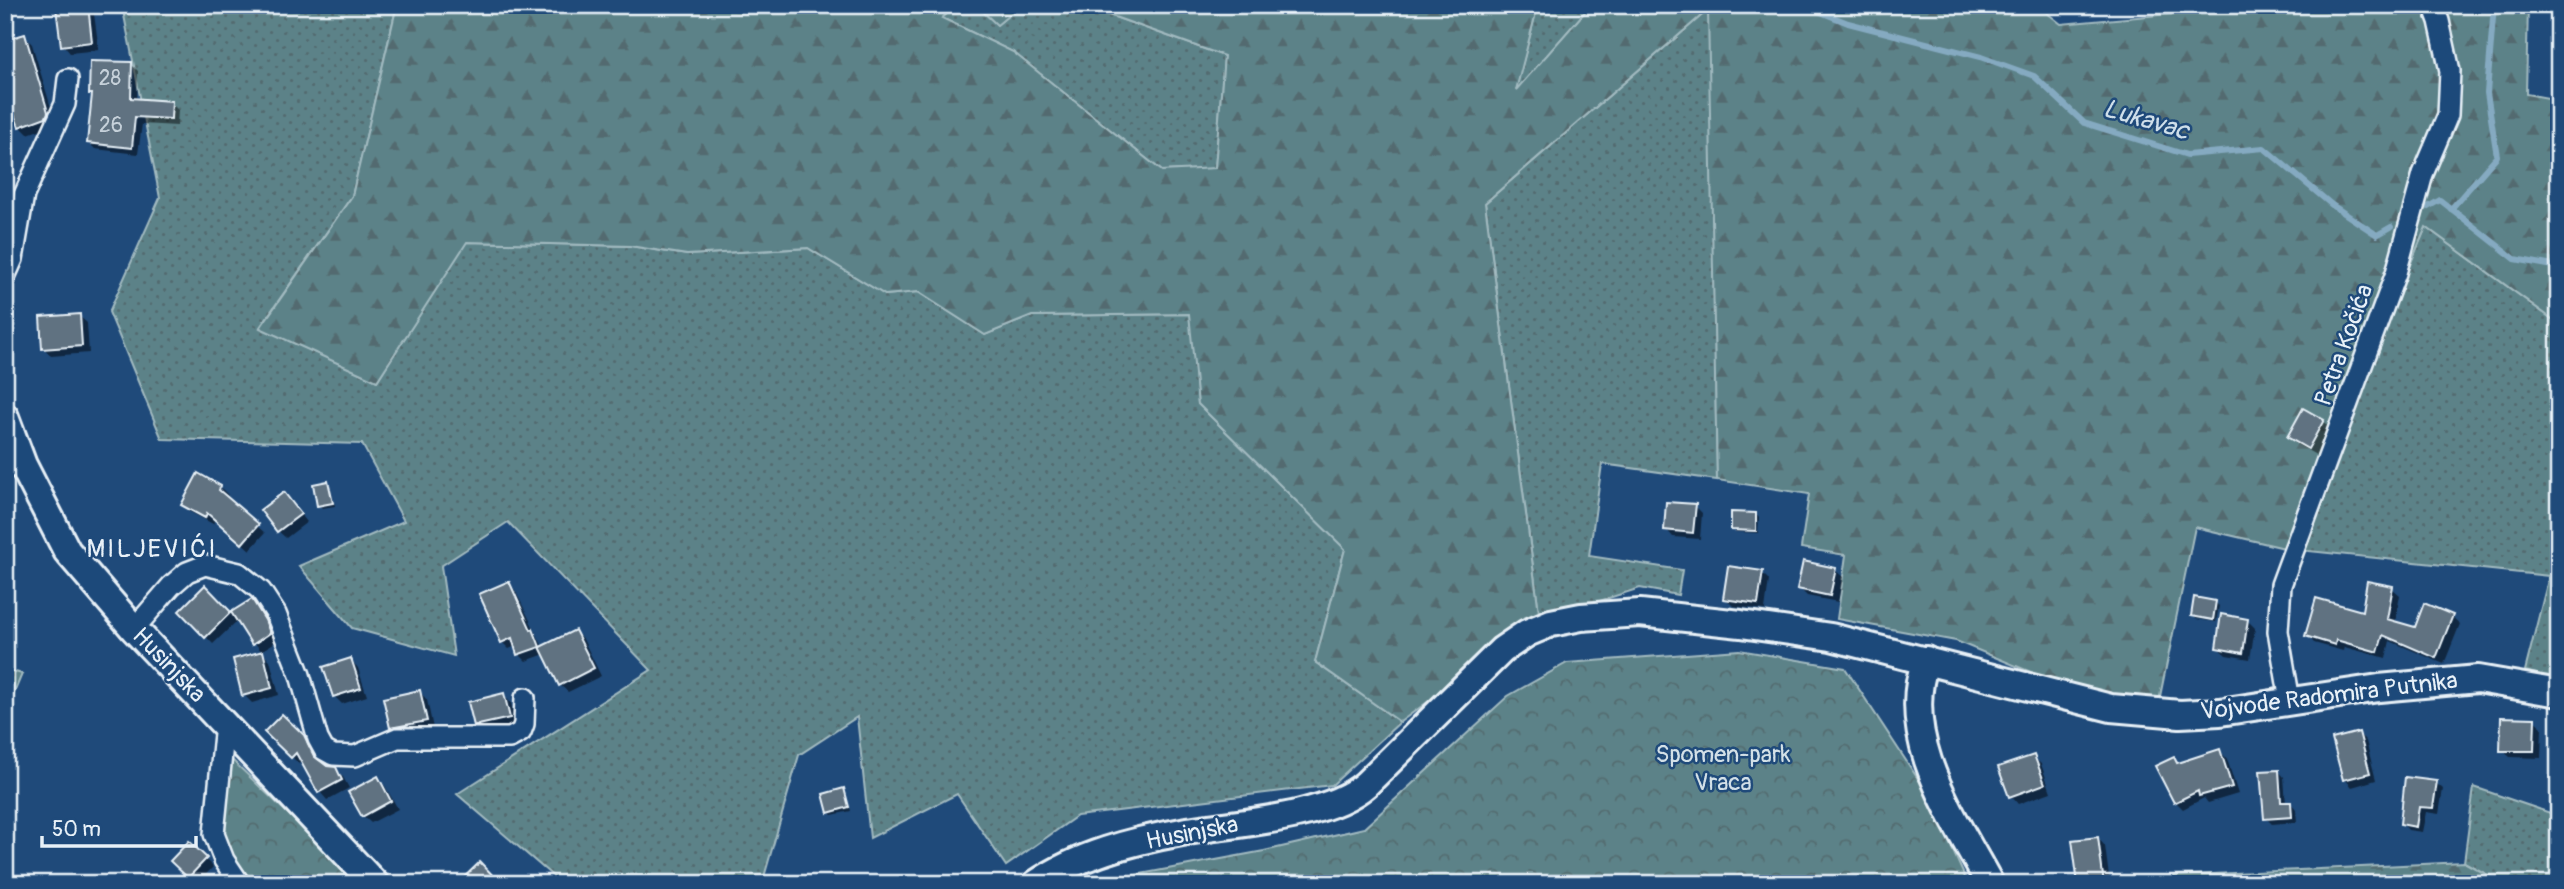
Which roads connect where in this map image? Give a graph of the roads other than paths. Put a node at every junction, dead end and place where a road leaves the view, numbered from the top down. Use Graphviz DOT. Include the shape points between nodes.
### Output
graph roads {
  1 [pos="2433,5"];
  2 [pos="68,79"];
  3 [pos="5,277"];
  4 [pos="5,417"];
  5 [pos="14,467"];
  6 [pos="134,629"];
  7 [pos="1926,660"];
  8 [pos="2559,693"];
  9 [pos="525,698"];
  10 [pos="2290,701"];
  11 [pos="225,724"];
  12 [pos="1353,793"];
  13 [pos="240,884"];
  14 [pos="375,884"];
  15 [pos="1036,884"];
  16 [pos="1990,884"];
  1 -- 10 [label="street, Petra Kočića" via="2450,71 2448,115 2423,174 2396,273 2281,585 2277,631"];
  2 -- 3 [label="street" via="65,104 24,195 13,259"];
  4 -- 5 [label="main road, Husinjska"];
  5 -- 6 [label="main road, Husinjska" via="67,551"];
  6 -- 9 [label="street" via="187,572 205,565 239,573 261,591 276,614 318,739 333,755 355,756 397,738 510,738 521,733"];
  6 -- 11 [label="main road, Husinjska"];
  7 -- 10 [label="main road, Vojvode Radomira Putnika" via="2111,708 2180,714"];
  7 -- 12 [label="main road, Vojvode Radomira Putnika" via="1831,637 1653,615 1581,617 1550,623 1502,650"];
  7 -- 16 [label="main road" via="1917,694 1921,737 1940,789"];
  8 -- 10 [label="main road, Vojvode Radomira Putnika" via="2478,679"];
  11 -- 13 [label="street" via="214,834"];
  11 -- 14 [label="main road, Husinjska"];
  12 -- 15 [label="main road, Husinjska" via="1311,810 1179,832 1111,850 1077,861"];
}
